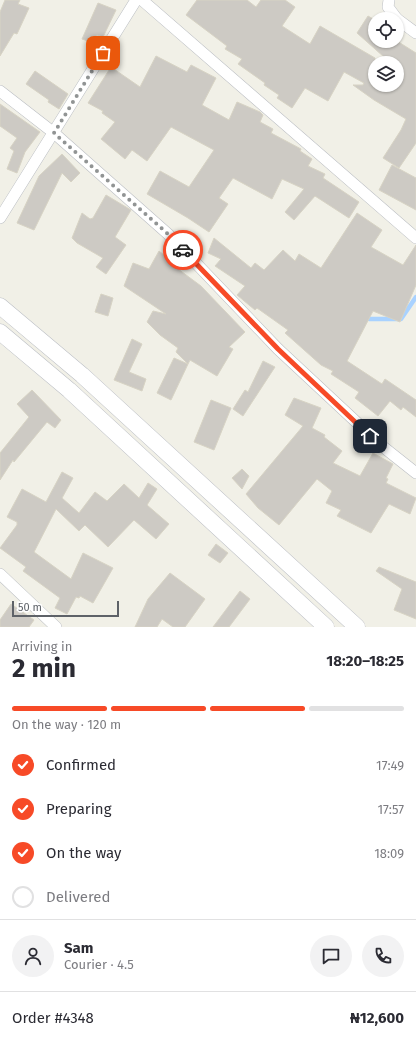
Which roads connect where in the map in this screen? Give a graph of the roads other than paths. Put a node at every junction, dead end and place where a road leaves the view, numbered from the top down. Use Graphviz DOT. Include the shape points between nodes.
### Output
graph roads {
  1 [pos="136,0"];
  2 [pos="142,0"];
  3 [pos="379,0"];
  4 [pos="389,4"];
  5 [pos="404,24"];
  6 [pos="416,33"];
  7 [pos="0,91"];
  8 [pos="54,133"];
  9 [pos="0,218"];
  10 [pos="416,238"];
  11 [pos="0,306"];
  12 [pos="0,332"];
  13 [pos="416,473"];
  14 [pos="0,574"];
  15 [pos="56,627"];
  16 [pos="326,627"];
  17 [pos="357,627"];
  1 -- 8 [label="street"];
  2 -- 10 [label="street"];
  3 -- 4 [label="street"];
  5 -- 6 [label="street"];
  7 -- 8 [label="street"];
  8 -- 9 [label="street"];
  8 -- 13 [label="street" via="168,234 278,349 382,446"];
  11 -- 17 [label="main road" via="88,381"];
  12 -- 16 [label="main road" via="69,390"];
  14 -- 15 [label="street"];
}
